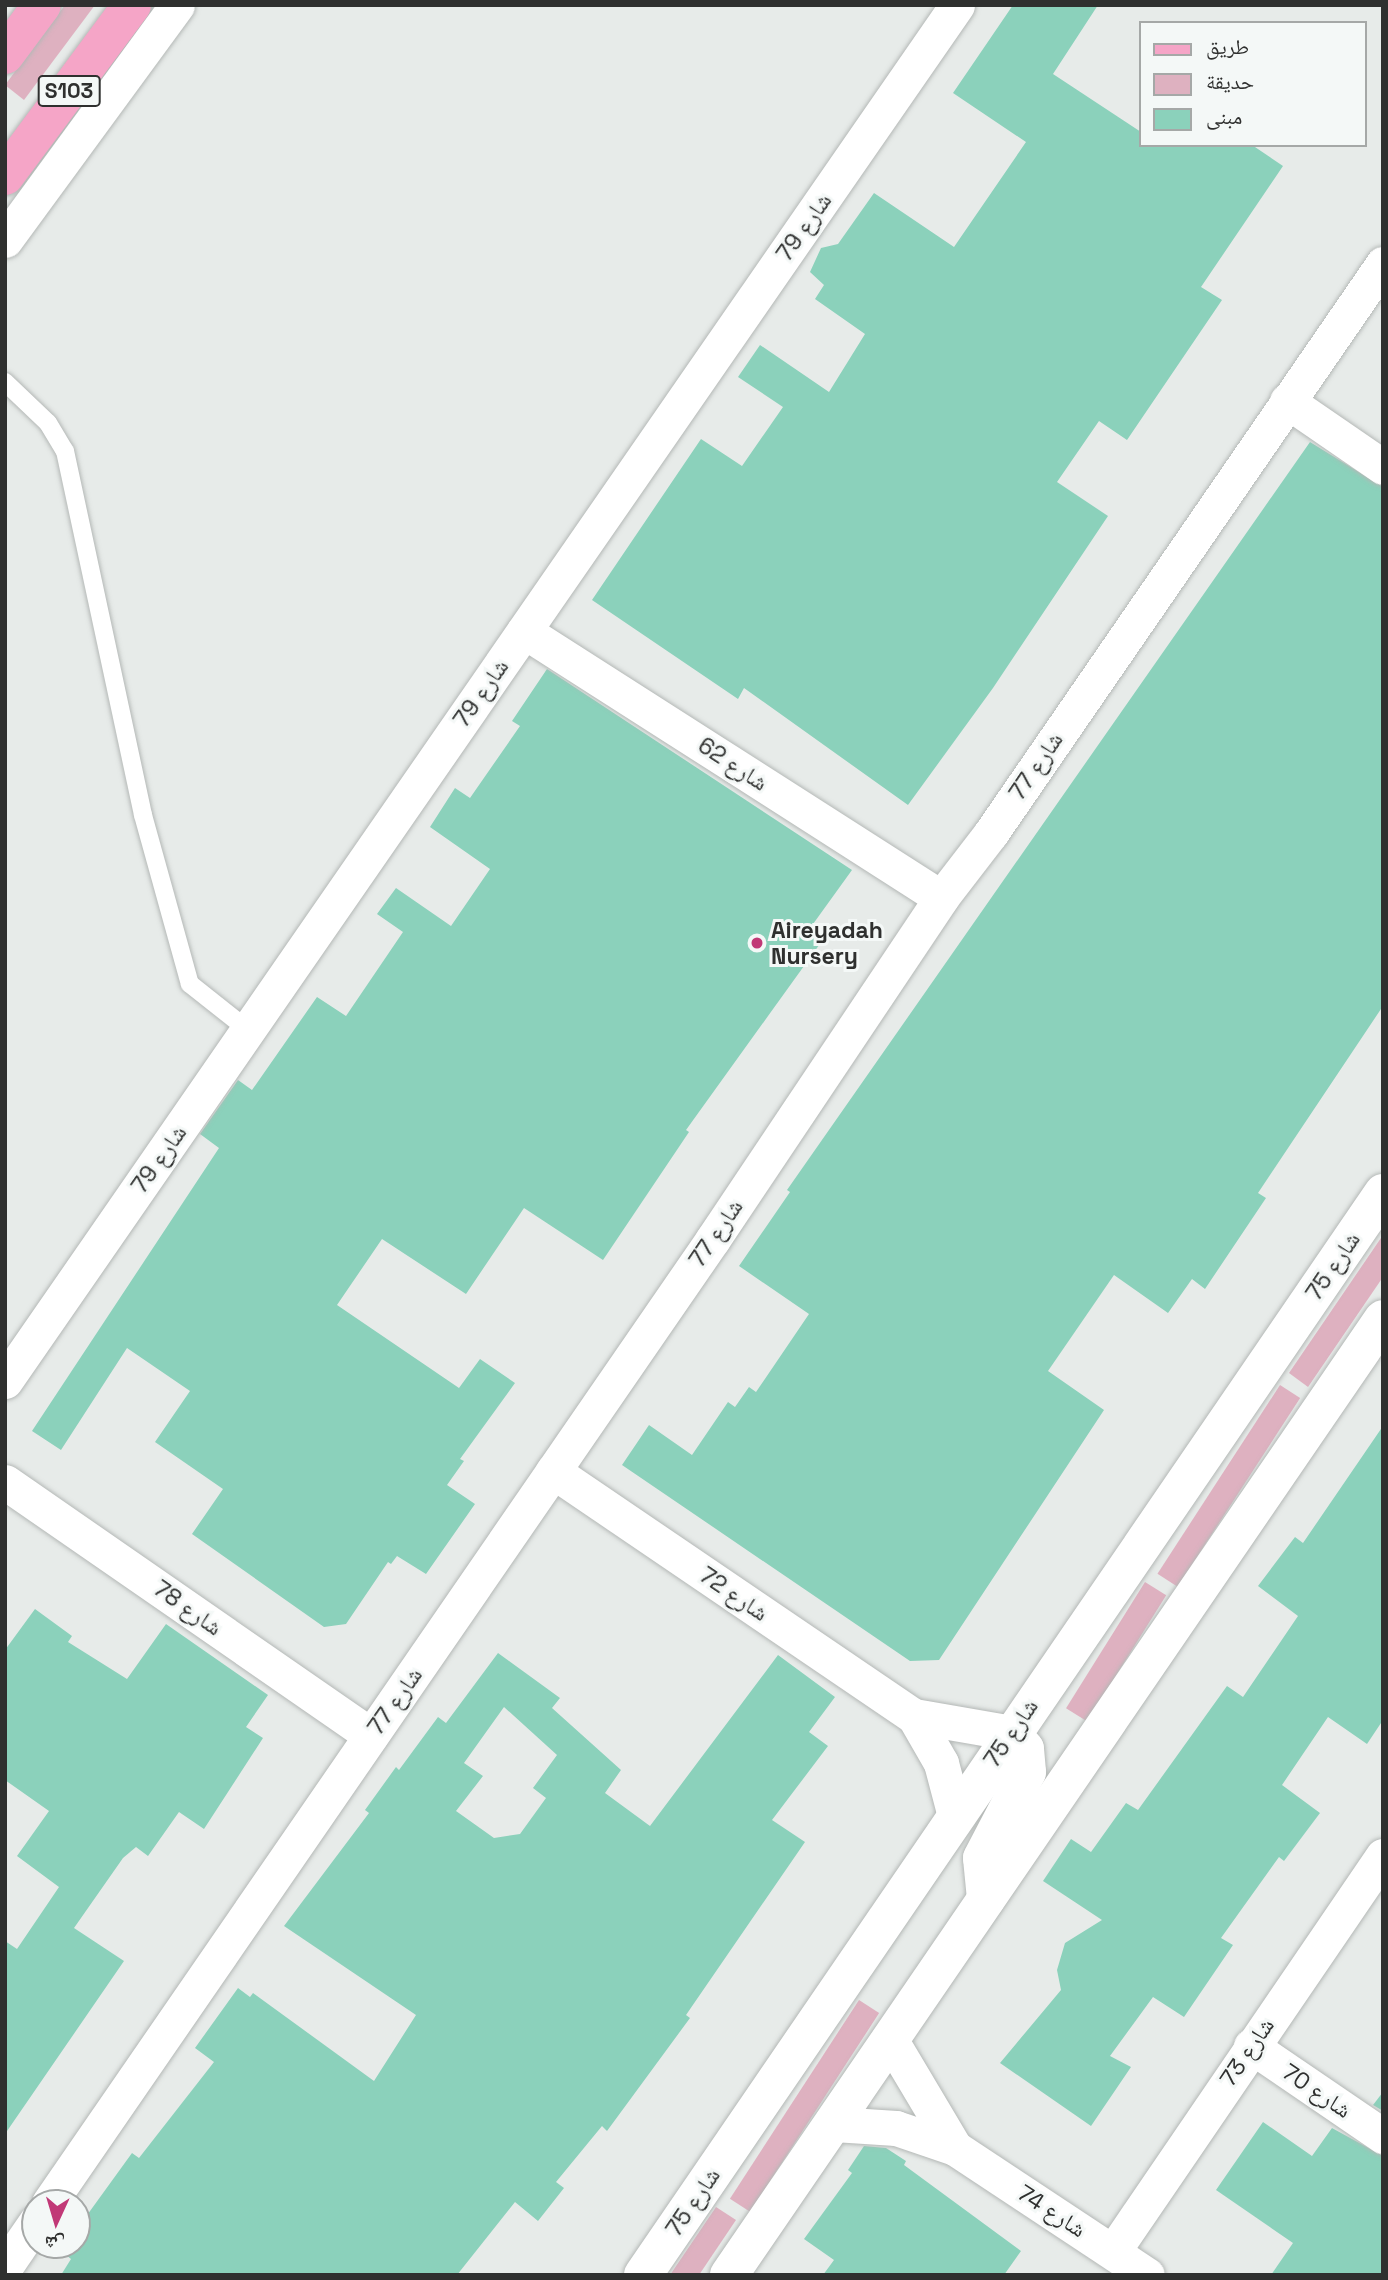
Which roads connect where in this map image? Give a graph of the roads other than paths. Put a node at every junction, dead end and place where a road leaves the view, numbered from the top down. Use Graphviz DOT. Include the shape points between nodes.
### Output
graph roads {
  1 [pos="42,5"];
  2 [pos="132,5"];
  3 [pos="177,5"];
  4 [pos="957,5"];
  5 [pos="5,55"];
  6 [pos="5,176"];
  7 [pos="5,240"];
  8 [pos="1383,264"];
  9 [pos="5,383"];
  10 [pos="1287,401"];
  11 [pos="1383,467"];
  12 [pos="524,631"];
  13 [pos="941,898"];
  14 [pos="248,1030"];
  15 [pos="1383,1193"];
  16 [pos="1383,1319"];
  17 [pos="5,1381"];
  18 [pos="553,1471"];
  19 [pos="5,1482"];
  20 [pos="914,1716"];
  21 [pos="1011,1733"];
  22 [pos="371,1735"];
  23 [pos="955,1816"];
  24 [pos="1383,1856"];
  25 [pos="986,1899"];
  26 [pos="890,2039"];
  27 [pos="1251,2046"];
  28 [pos="834,2124"];
  29 [pos="1383,2136"];
  30 [pos="955,2148"];
  31 [pos="59,2189"];
  32 [pos="21,2244"];
  33 [pos="1114,2250"];
  34 [pos="5,2267"];
  35 [pos="643,2275"];
  36 [pos="729,2275"];
  37 [pos="1147,2275"];
  1 -- 5 [label="main road"];
  2 -- 6 [label="main road, S103"];
  3 -- 7 [label="street"];
  4 -- 12 [label="street, شارع 79"];
  8 -- 10 [label="street, شارع 77"];
  9 -- 14 [label="lane" via="48,424 65,451 144,815 190,984"];
  10 -- 11 [label="street"];
  10 -- 13 [label="street, شارع 77" via="991,833"];
  12 -- 13 [label="street, شارع 62"];
  12 -- 14 [label="street, شارع 79"];
  13 -- 18 [label="street, شارع 77"];
  14 -- 17 [label="street, شارع 79"];
  15 -- 21 [label="street, شارع 75"];
  16 -- 25 [label="street"];
  18 -- 20 [label="street, شارع 72"];
  18 -- 22 [label="street, شارع 77"];
  19 -- 22 [label="street, شارع 78"];
  20 -- 21 [label="street, شارع 72"];
  20 -- 23 [label="street, شارع 72" via="941,1763"];
  21 -- 23 [label="street, شارع 75"];
  21 -- 25 [label="street" via="1025,1749 1027,1772 982,1858"];
  22 -- 31 [label="street, شارع 77"];
  23 -- 35 [label="street, شارع 75"];
  24 -- 27 [label="street, شارع 73"];
  25 -- 26 [label="street"];
  26 -- 28 [label="street"];
  26 -- 30 [label="street, شارع 74"];
  27 -- 29 [label="street, شارع 70"];
  27 -- 33 [label="street, شارع 73"];
  28 -- 30 [label="street, شارع 74" via="896,2128"];
  28 -- 36 [label="street"];
  30 -- 33 [label="street, شارع 74"];
  32 -- 34 [label="street"];
  33 -- 37 [label="street, شارع 74"];
}
